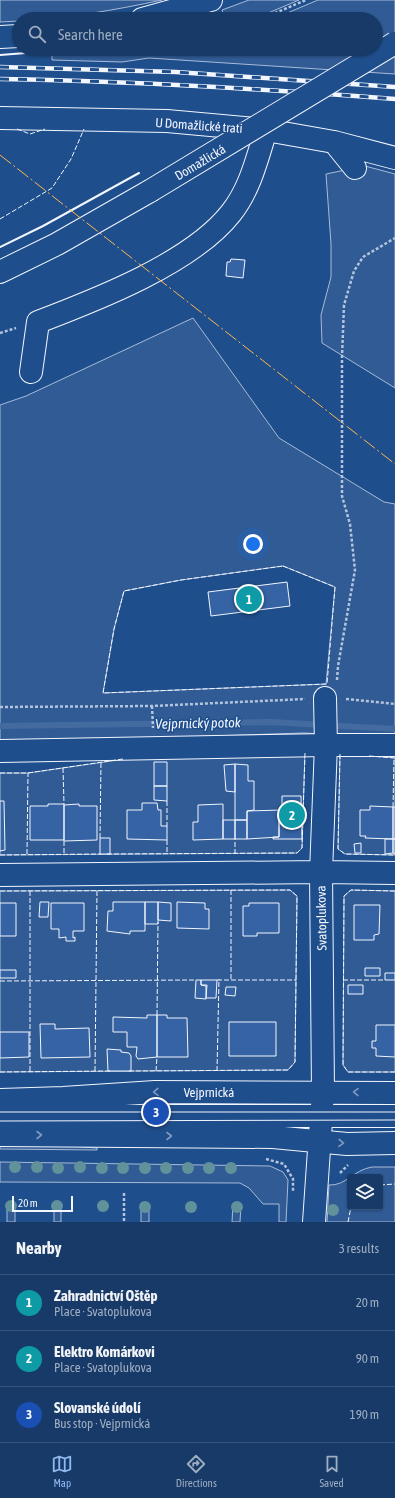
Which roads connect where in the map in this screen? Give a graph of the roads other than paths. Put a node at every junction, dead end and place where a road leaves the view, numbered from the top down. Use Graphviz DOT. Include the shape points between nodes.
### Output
graph roads {
  1 [pos="211,0"];
  2 [pos="167,12"];
  3 [pos="12,36"];
  4 [pos="0,37"];
  5 [pos="395,43"];
  6 [pos="383,50"];
  7 [pos="373,56"];
  8 [pos="0,118"];
  9 [pos="266,130"];
  10 [pos="334,142"];
  11 [pos="395,158"];
  12 [pos="355,168"];
  13 [pos="0,272"];
  14 [pos="31,372"];
  15 [pos="325,704"];
  16 [pos="326,741"];
  17 [pos="395,745"];
  18 [pos="0,752"];
  19 [pos="321,872"];
  20 [pos="395,873"];
  21 [pos="0,875"];
  22 [pos="323,1092"];
  23 [pos="395,1093"];
  24 [pos="0,1100"];
  25 [pos="0,1116"];
  26 [pos="321,1116"];
  27 [pos="395,1116"];
  28 [pos="0,1135"];
  29 [pos="318,1142"];
  30 [pos="395,1143"];
  31 [pos="314,1222"];
  1 -- 2 [label="street"];
  3 -- 4 [label="street"];
  5 -- 6 [label="street, Domažlická, bridge"];
  7 -- 13 [label="street, Domažlická, bridge" via="150,191 70,237"];
  8 -- 9 [label="street, U Domažlické trati" via="167,121"];
  9 -- 10 [label="street, U Domažlické trati"];
  9 -- 14 [label="street" via="252,177 231,213 199,244 147,275 83,305 38,322"];
  10 -- 11 [label="street, U Domažlické trati"];
  10 -- 12 [label="street"];
  15 -- 16 [label="street, Svatoplukova"];
  16 -- 17 [label="street"];
  16 -- 18 [label="street"];
  16 -- 19 [label="street, Svatoplukova"];
  19 -- 20 [label="street"];
  19 -- 21 [label="street"];
  19 -- 22 [label="street, Svatoplukova"];
  23 -- 22 [label="street, Vejprnická, one-way"];
  22 -- 24 [label="street, Vejprnická, one-way" via="155,1092"];
  22 -- 26 [label="street"];
  25 -- 26 [label="street, Vejprnická"];
  26 -- 27 [label="street, Vejprnická"];
  26 -- 29 [label="street"];
  28 -- 29 [label="street, one-way" via="273,1137"];
  29 -- 30 [label="street, one-way"];
  29 -- 31 [label="street"];
}
